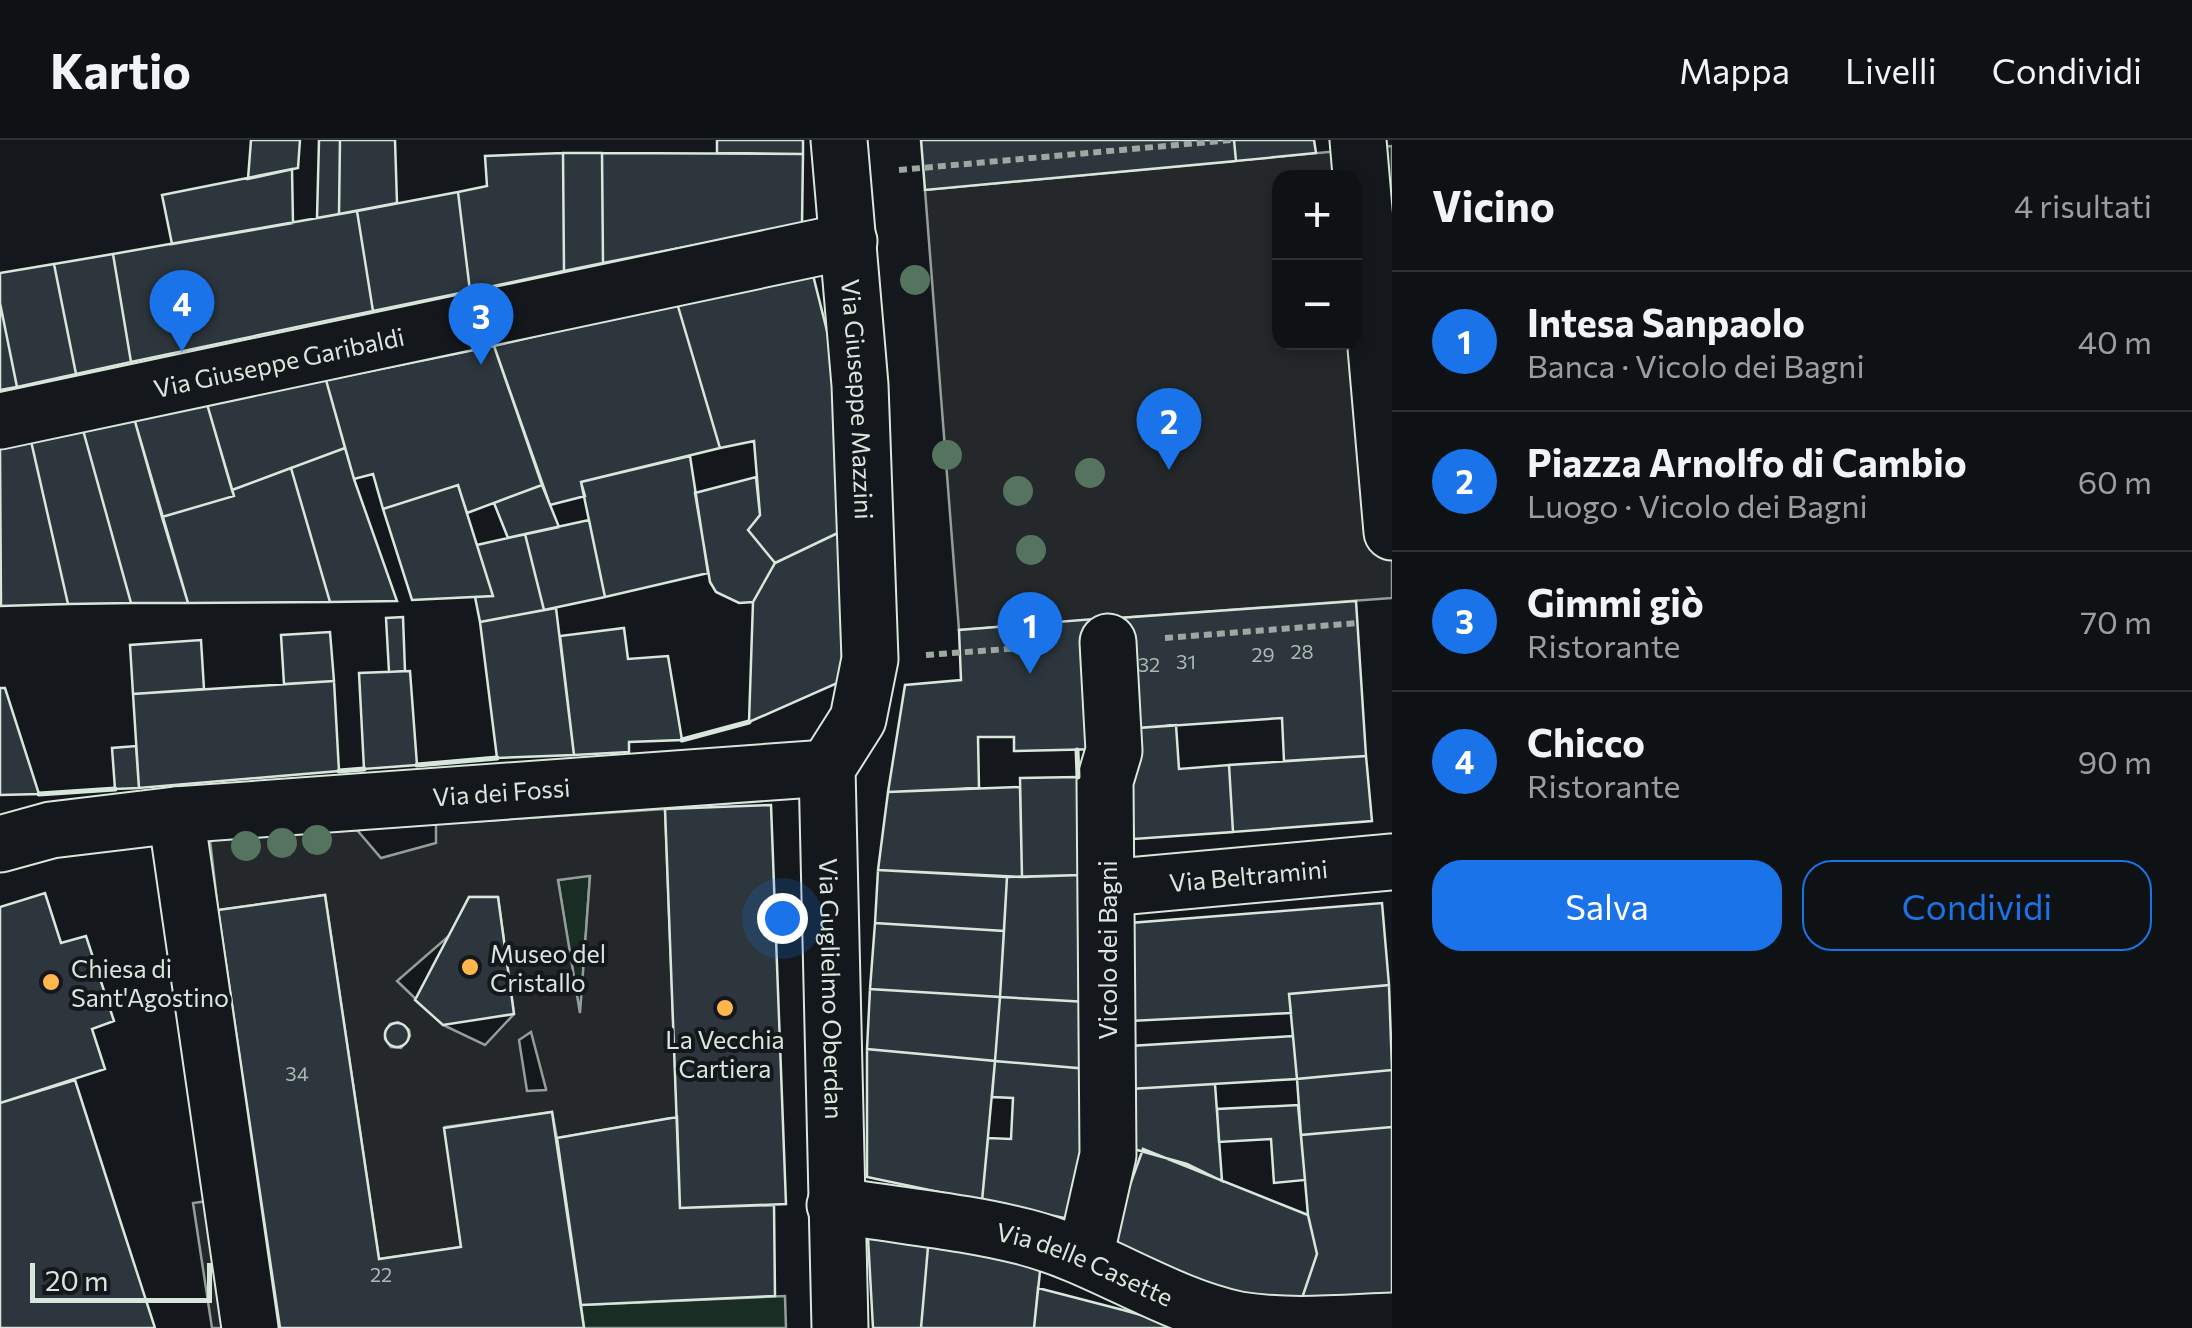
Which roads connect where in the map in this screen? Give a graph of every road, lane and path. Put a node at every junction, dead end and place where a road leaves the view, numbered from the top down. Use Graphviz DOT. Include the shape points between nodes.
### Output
graph roads {
  1 [pos="839,140"];
  2 [pos="1232,140"];
  3 [pos="1359,144"];
  4 [pos="922,167"];
  5 [pos="849,241"];
  6 [pos="0,421"];
  7 [pos="1392,532"];
  8 [pos="1358,624"];
  9 [pos="1108,642"];
  10 [pos="960,652"];
  11 [pos="827,768"];
  12 [pos="176,815"];
  13 [pos="0,844"];
  14 [pos="1392,862"];
  15 [pos="1107,888"];
  16 [pos="836,1205"];
  17 [pos="1085,1257"];
  18 [pos="1392,1322"];
  19 [pos="250,1328"];
  20 [pos="840,1328"];
  1 -- 5 [label="street, Via Giuseppe Mazzini"];
  2 -- 4 [label="path"];
  3 -- 7 [label="street"];
  5 -- 6 [label="street, Via Giuseppe Garibaldi"];
  5 -- 11 [label="street, Via Giuseppe Mazzini" via="870,659 858,719"];
  8 -- 9 [label="path"];
  9 -- 10 [label="path"];
  9 -- 15 [label="street, Vicolo dei Bagni" via="1114,751 1106,780"];
  11 -- 12 [label="street, Via dei Fossi"];
  11 -- 16 [label="street, Via Guglielmo Oberdan"];
  12 -- 13 [label="street, Via dei Fossi" via="51,830"];
  12 -- 19 [label="street"];
  14 -- 15 [label="street, Via Beltramini"];
  15 -- 17 [label="street, Vicolo dei Bagni" via="1108,1155"];
  16 -- 17 [label="street, Via delle Casette" via="1024,1237"];
  16 -- 20 [label="street, Via Guglielmo Oberdan"];
  17 -- 18 [label="street, Via delle Casette" via="1184,1303 1239,1320 1293,1326"];
}
